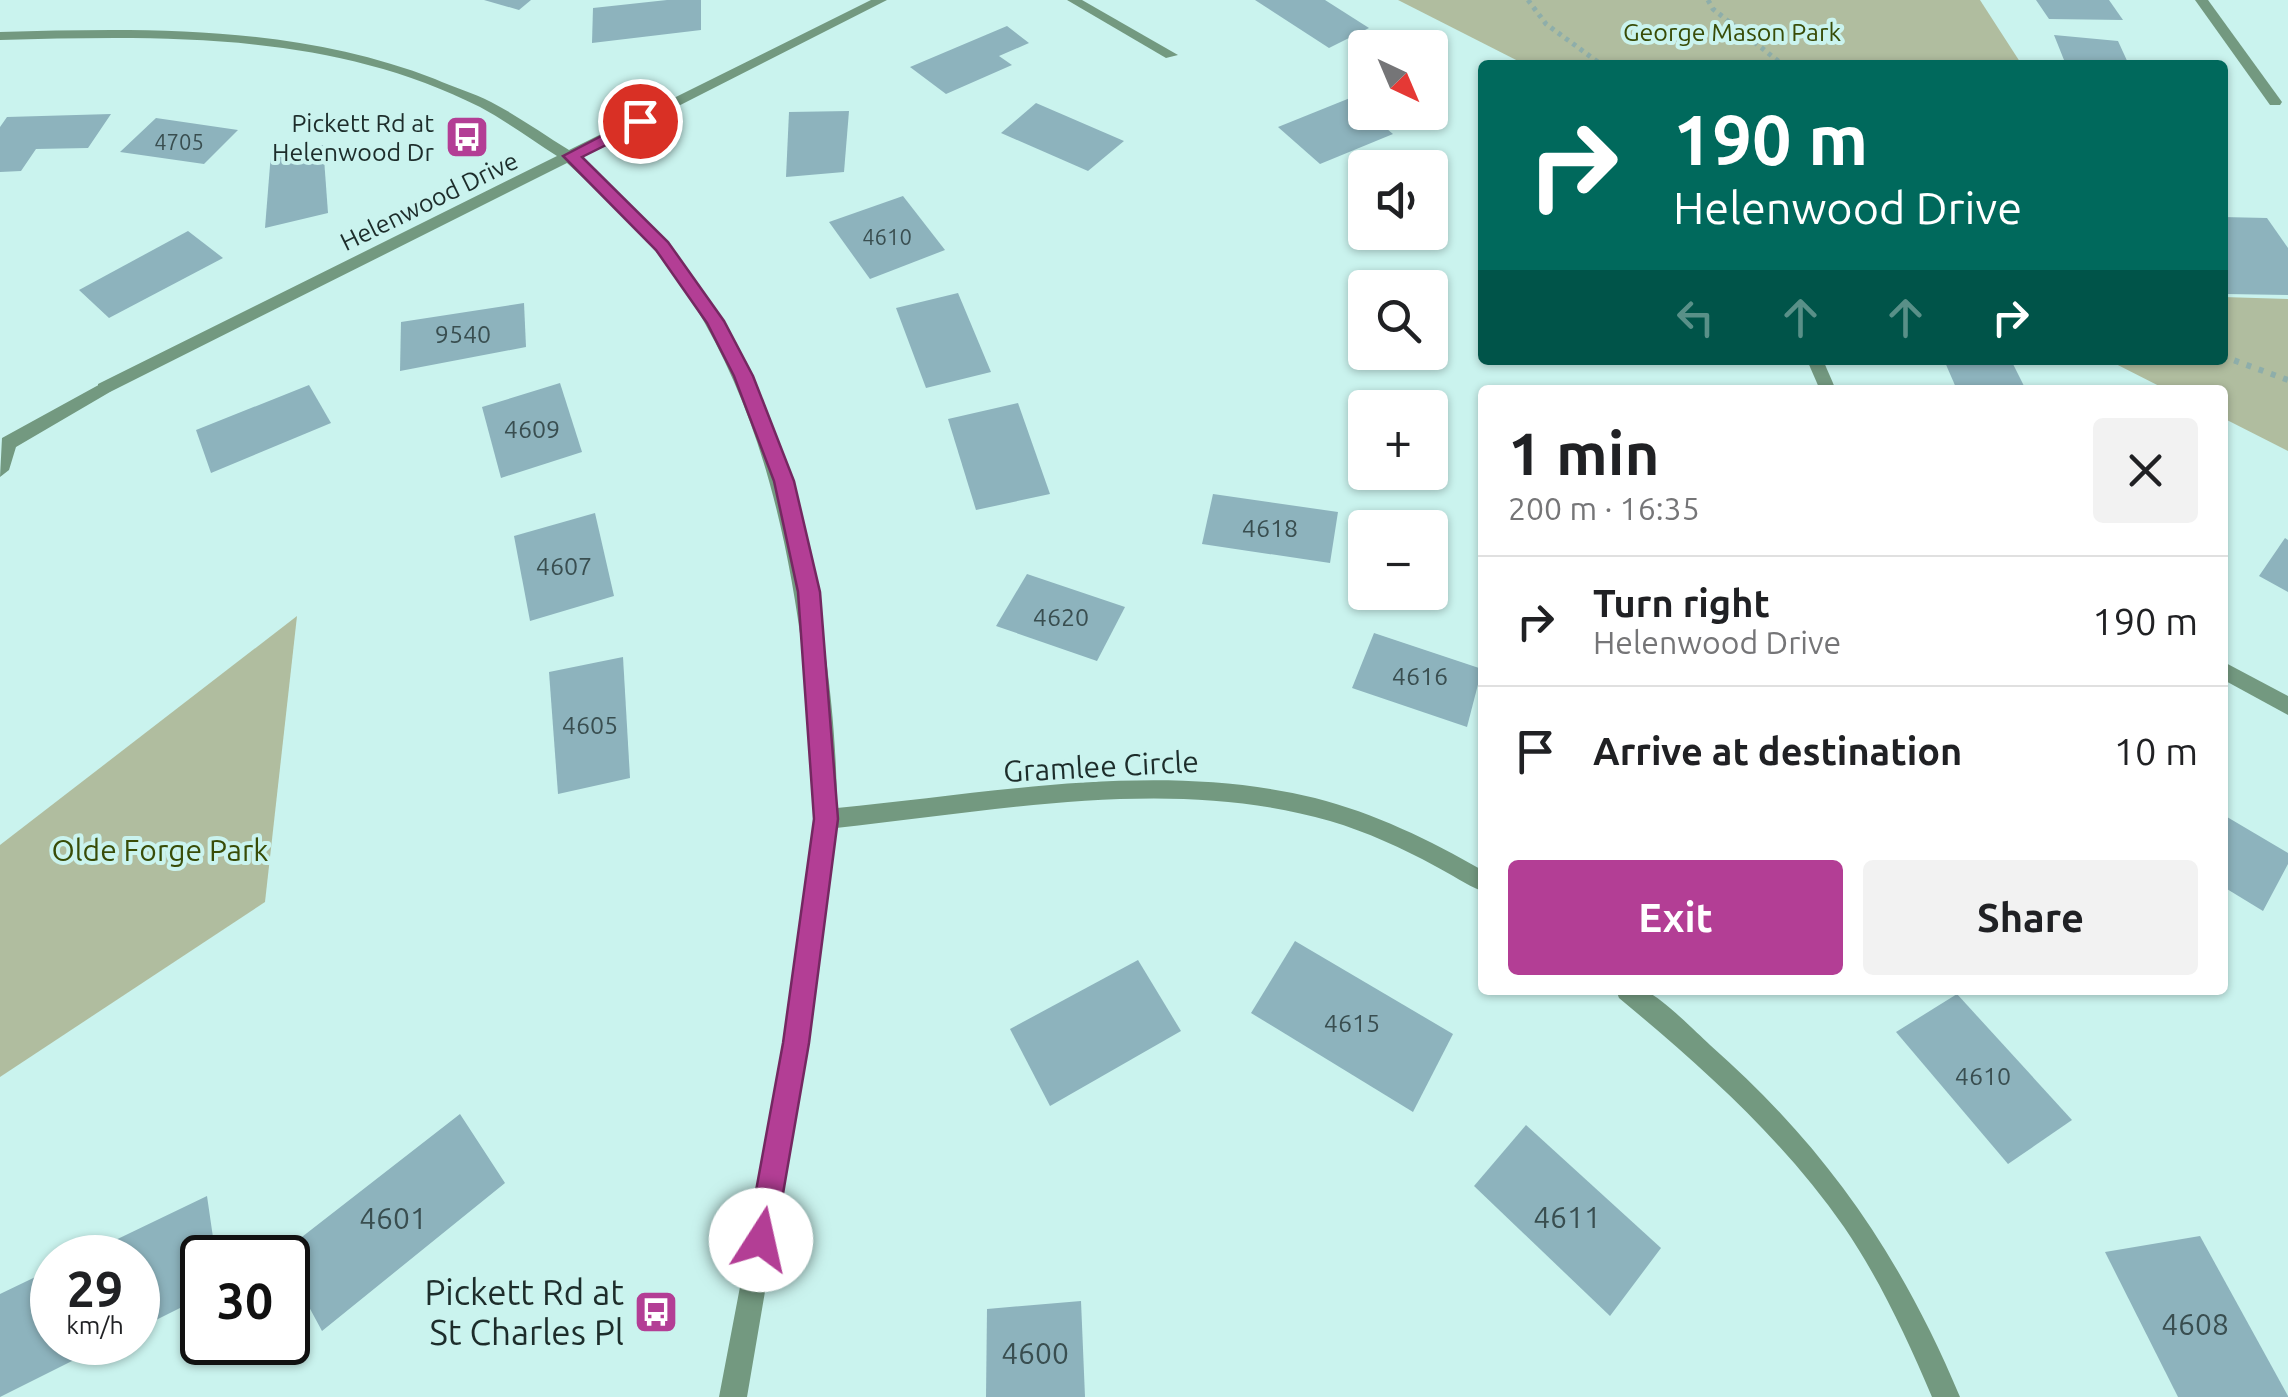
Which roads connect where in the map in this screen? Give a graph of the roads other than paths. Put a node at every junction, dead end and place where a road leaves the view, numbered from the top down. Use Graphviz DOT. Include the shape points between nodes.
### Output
graph roads {
  1 [pos="881,0"];
  2 [pos="1073,0"];
  3 [pos="2201,0"];
  4 [pos="0,36"];
  5 [pos="1171,55"];
  6 [pos="2275,102"];
  7 [pos="571,156"];
  8 [pos="0,470"];
  9 [pos="2228,672"];
  10 [pos="2288,706"];
  11 [pos="826,819"];
  12 [pos="1478,879"];
  13 [pos="1634,995"];
  14 [pos="733,1397"];
  15 [pos="1946,1397"];
  1 -- 7 [label="street, Helenwood Drive"];
  2 -- 5 [label="street"];
  3 -- 6 [label="street"];
  4 -- 7 [label="street" via="144,32 300,45 452,88"];
  7 -- 8 [label="street, Helenwood Drive" via="104,388 8,443"];
  7 -- 11 [label="street" via="662,246 715,321 784,481 809,592"];
  9 -- 10 [label="street"];
  11 -- 12 [label="street, Gramlee Circle" via="1160,790 1236,794 1313,807 1390,834"];
  11 -- 14 [label="street" via="796,1043"];
  13 -- 15 [label="street" via="1780,1124 1856,1218 1915,1318"];
}
